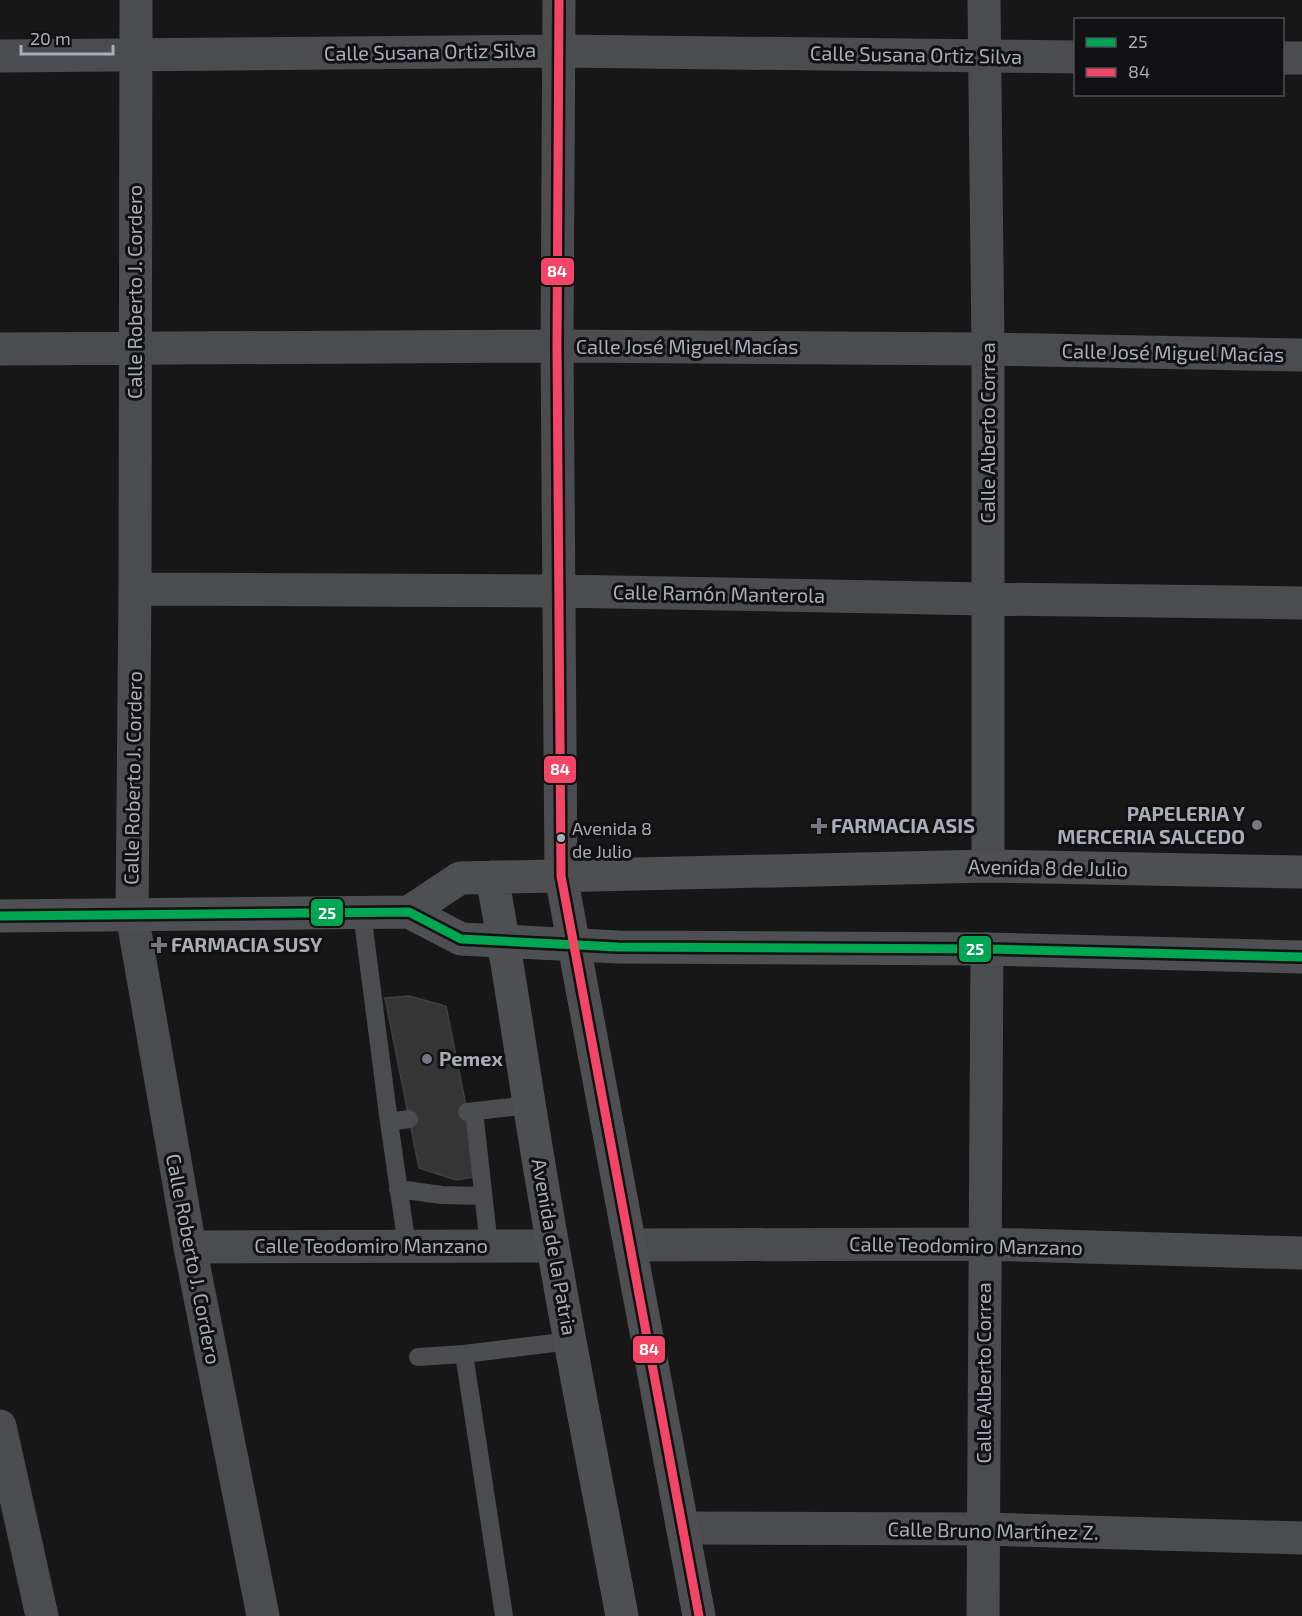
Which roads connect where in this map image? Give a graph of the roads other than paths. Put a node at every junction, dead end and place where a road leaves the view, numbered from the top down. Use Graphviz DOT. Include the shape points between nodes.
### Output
graph roads {
  1 [pos="136,0"];
  2 [pos="559,0"];
  3 [pos="984,0"];
  4 [pos="559,51"];
  5 [pos="0,56"];
  6 [pos="136,56"];
  7 [pos="986,56"];
  8 [pos="1074,57"];
  9 [pos="1284,58"];
  10 [pos="1302,58"];
  11 [pos="557,346"];
  12 [pos="135,348"];
  13 [pos="0,349"];
  14 [pos="988,349"];
  15 [pos="1302,355"];
  16 [pos="135,589"];
  17 [pos="560,591"];
  18 [pos="987,599"];
  19 [pos="1302,603"];
  20 [pos="988,866"];
  21 [pos="1302,872"];
  22 [pos="561,876"];
  23 [pos="492,877"];
  24 [pos="409,912"];
  25 [pos="362,913"];
  26 [pos="132,915"];
  27 [pos="0,916"];
  28 [pos="504,941"];
  29 [pos="573,945"];
  30 [pos="987,949"];
  31 [pos="1302,957"];
  32 [pos="528,1105"];
  33 [pos="409,1119"];
  34 [pos="389,1122"];
  35 [pos="398,1189"];
  36 [pos="483,1196"];
  37 [pos="985,1244"];
  38 [pos="631,1245"];
  39 [pos="407,1246"];
  40 [pos="489,1246"];
  41 [pos="552,1246"];
  42 [pos="190,1247"];
  43 [pos="1302,1253"];
  44 [pos="570,1341"];
  45 [pos="464,1354"];
  46 [pos="418,1357"];
  47 [pos="0,1426"];
  48 [pos="5,1475"];
  49 [pos="683,1528"];
  50 [pos="984,1529"];
  51 [pos="1302,1538"];
  52 [pos="42,1616"];
  53 [pos="263,1616"];
  54 [pos="504,1616"];
  55 [pos="622,1616"];
  56 [pos="699,1616"];
  57 [pos="983,1616"];
  1 -- 6 [label="street, Calle Roberto J. Cordero"];
  2 -- 4 [label="street"];
  3 -- 7 [label="street, Calle Alberto Correa"];
  4 -- 6 [label="street, Calle Susana Ortiz Silva"];
  4 -- 7 [label="street, Calle Susana Ortiz Silva"];
  4 -- 11 [label="street"];
  5 -- 6 [label="street, Calle Susana Ortiz Silva"];
  6 -- 12 [label="street, Calle Roberto J. Cordero"];
  7 -- 8 [label="street, Calle Susana Ortiz Silva"];
  7 -- 14 [label="street, Calle Alberto Correa"];
  9 -- 10 [label="street"];
  11 -- 12 [label="street, Calle José Miguel Macías"];
  11 -- 14 [label="street, Calle José Miguel Macías"];
  11 -- 17 [label="street"];
  12 -- 13 [label="street, Calle José Miguel Macías"];
  12 -- 16 [label="street, Calle Roberto J. Cordero"];
  14 -- 15 [label="street, Calle José Miguel Macías"];
  14 -- 18 [label="street, Calle Alberto Correa"];
  16 -- 17 [label="street, Calle Ramón Manterola"];
  16 -- 26 [label="street, Calle Roberto J. Cordero"];
  17 -- 18 [label="street, Calle Ramón Manterola"];
  17 -- 22 [label="street"];
  18 -- 19 [label="street, Calle Ramón Manterola"];
  18 -- 20 [label="street, Calle Alberto Correa"];
  20 -- 21 [label="main road, Avenida 8 de Julio"];
  20 -- 22 [label="main road, Avenida 8 de Julio"];
  22 -- 23 [label="main road, Avenida 8 de Julio"];
  22 -- 29 [label="main road"];
  23 -- 24 [label="main road, Avenida 8 de Julio" via="460,878"];
  23 -- 28 [label="main road, Avenida de la Patria"];
  24 -- 25 [label="main road"];
  24 -- 28 [label="main road" via="461,939"];
  25 -- 26 [label="main road"];
  25 -- 34 [label="lane"];
  26 -- 27 [label="main road"];
  26 -- 42 [label="street, Calle Roberto J. Cordero"];
  28 -- 29 [label="main road"];
  28 -- 32 [label="main road, Avenida de la Patria"];
  29 -- 30 [label="main road"];
  29 -- 38 [label="main road"];
  30 -- 31 [label="main road"];
  30 -- 37 [label="street, Calle Alberto Correa"];
  32 -- 36 [label="lane" via="470,1112"];
  32 -- 41 [label="main road, Avenida de la Patria"];
  33 -- 34 [label="lane"];
  34 -- 35 [label="lane"];
  35 -- 36 [label="lane"];
  35 -- 39 [label="lane"];
  36 -- 40 [label="lane"];
  37 -- 38 [label="street, Calle Teodomiro Manzano"];
  37 -- 43 [label="street, Calle Teodomiro Manzano"];
  37 -- 50 [label="street, Calle Alberto Correa"];
  38 -- 49 [label="main road"];
  39 -- 40 [label="street, Calle Teodomiro Manzano"];
  39 -- 42 [label="street, Calle Teodomiro Manzano"];
  40 -- 41 [label="street, Calle Teodomiro Manzano"];
  41 -- 44 [label="main road, Avenida de la Patria"];
  42 -- 53 [label="street, Calle Roberto J. Cordero"];
  44 -- 45 [label="lane"];
  44 -- 55 [label="main road, Avenida de la Patria"];
  45 -- 46 [label="lane"];
  45 -- 54 [label="lane"];
  47 -- 48 [label="street"];
  48 -- 52 [label="street"];
  49 -- 50 [label="street, Calle Bruno Martínez Z."];
  49 -- 56 [label="main road"];
  50 -- 51 [label="street, Calle Bruno Martínez Z."];
  50 -- 57 [label="street, Calle Alberto Correa"];
}
